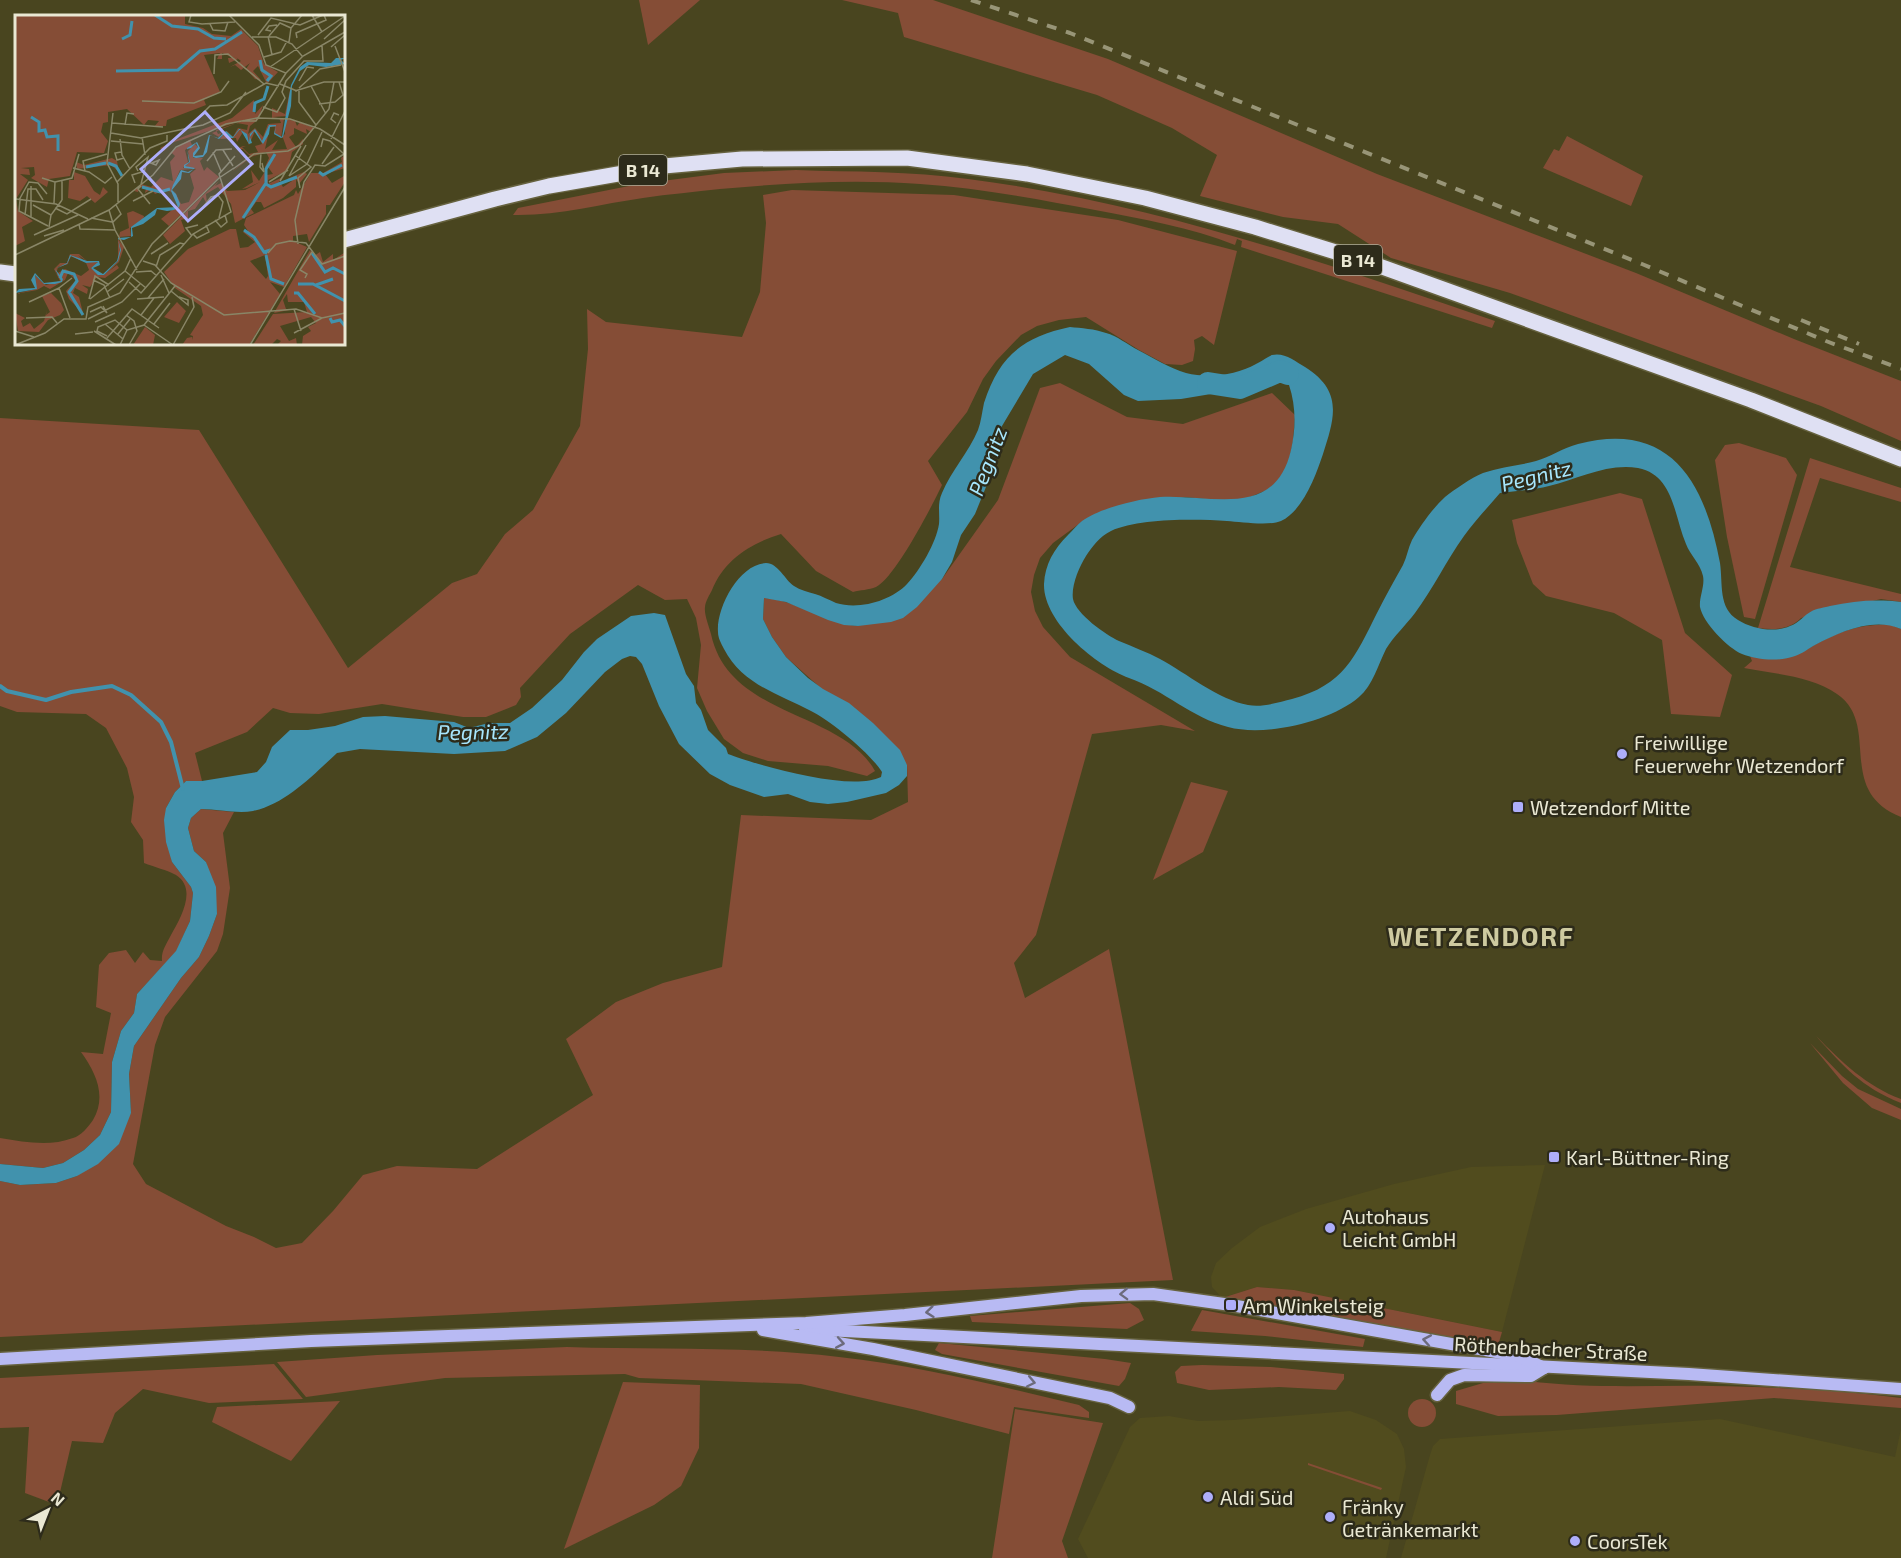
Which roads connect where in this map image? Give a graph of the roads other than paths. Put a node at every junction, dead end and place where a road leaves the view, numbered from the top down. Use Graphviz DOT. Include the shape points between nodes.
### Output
graph roads {
  1 [pos="345,240"];
  2 [pos="0,272"];
  3 [pos="15,274"];
  4 [pos="1901,459"];
  5 [pos="741,1326"];
  6 [pos="0,1359"];
  7 [pos="1544,1368"];
  8 [pos="1901,1389"];
  9 [pos="1437,1395"];
  10 [pos="1129,1407"];
  1 -- 4 [label="main road, B 14" via="495,198 664,166 742,159 907,158 1027,174 1145,198 1371,263 1751,400"];
  2 -- 3 [label="main road"];
  5 -- 6 [label="main road" via="311,1341"];
  5 -- 7 [label="main road, Röthenbacher Straße"];
  7 -- 5 [label="main road, one-way" via="1519,1356 1153,1294 1081,1296 905,1315"];
  5 -- 10 [label="main road, one-way" via="1110,1398"];
  7 -- 8 [label="main road, Röthenbacher Straße"];
  7 -- 9 [label="main road" via="1531,1376 1464,1375 1450,1380"];
}
